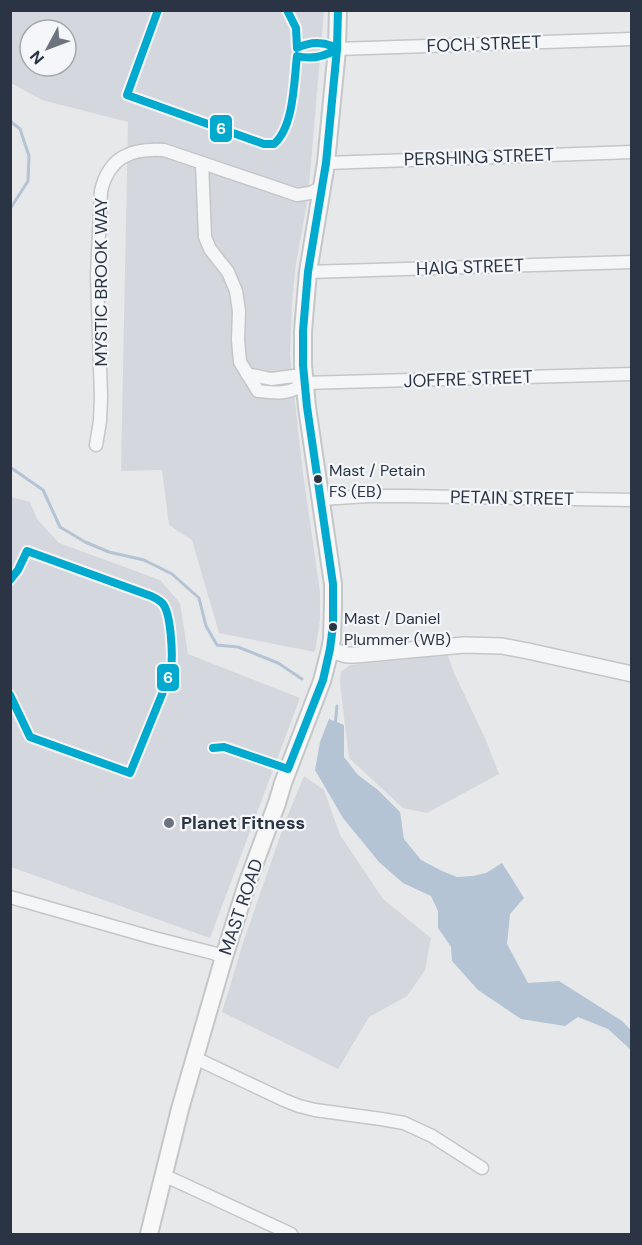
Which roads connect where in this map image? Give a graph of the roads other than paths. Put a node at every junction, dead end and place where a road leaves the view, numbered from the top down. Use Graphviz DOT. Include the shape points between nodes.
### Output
graph roads {
  1 [pos="338,10"];
  2 [pos="632,39"];
  3 [pos="337,49"];
  4 [pos="632,152"];
  5 [pos="202,163"];
  6 [pos="326,163"];
  7 [pos="323,187"];
  8 [pos="632,262"];
  9 [pos="308,272"];
  10 [pos="247,374"];
  11 [pos="632,374"];
  12 [pos="304,383"];
  13 [pos="96,445"];
  14 [pos="321,499"];
  15 [pos="632,500"];
  16 [pos="330,650"];
  17 [pos="632,674"];
  18 [pos="10,897"];
  19 [pos="224,957"];
  20 [pos="195,1058"];
  21 [pos="482,1168"];
  22 [pos="163,1175"];
  23 [pos="149,1234"];
  24 [pos="291,1234"];
  1 -- 3 [label="main road, MAST ROAD"];
  2 -- 3 [label="street, FOCH STREET"];
  3 -- 6 [label="main road, MAST ROAD"];
  4 -- 6 [label="street, PERSHING STREET"];
  5 -- 7 [label="street, MYSTIC BROOK WAY" via="297,195"];
  5 -- 10 [label="street" via="205,237 236,291 240,362"];
  5 -- 13 [label="street, MYSTIC BROOK WAY" via="164,150 138,150 120,158 104,182 97,275 101,397"];
  6 -- 7 [label="main road, MAST ROAD"];
  7 -- 9 [label="main road, MAST ROAD"];
  8 -- 9 [label="street, HAIG STREET"];
  9 -- 12 [label="main road, MAST ROAD"];
  10 -- 12 [label="street" via="271,379 294,376"];
  10 -- 12 [label="street" via="258,391 294,391"];
  11 -- 12 [label="street, JOFFRE STREET"];
  12 -- 14 [label="main road, MAST ROAD"];
  14 -- 15 [label="street, PETAIN STREET" via="405,496"];
  14 -- 16 [label="main road, MAST ROAD" via="333,584"];
  16 -- 17 [label="street" via="356,655 464,645 502,646"];
  16 -- 19 [label="main road, MAST ROAD"];
  18 -- 19 [label="street"];
  19 -- 20 [label="main road, MAST ROAD"];
  20 -- 21 [label="street" via="299,1106 411,1126"];
  20 -- 22 [label="main road, MAST ROAD"];
  22 -- 23 [label="main road, MAST ROAD"];
  22 -- 24 [label="street"];
}
